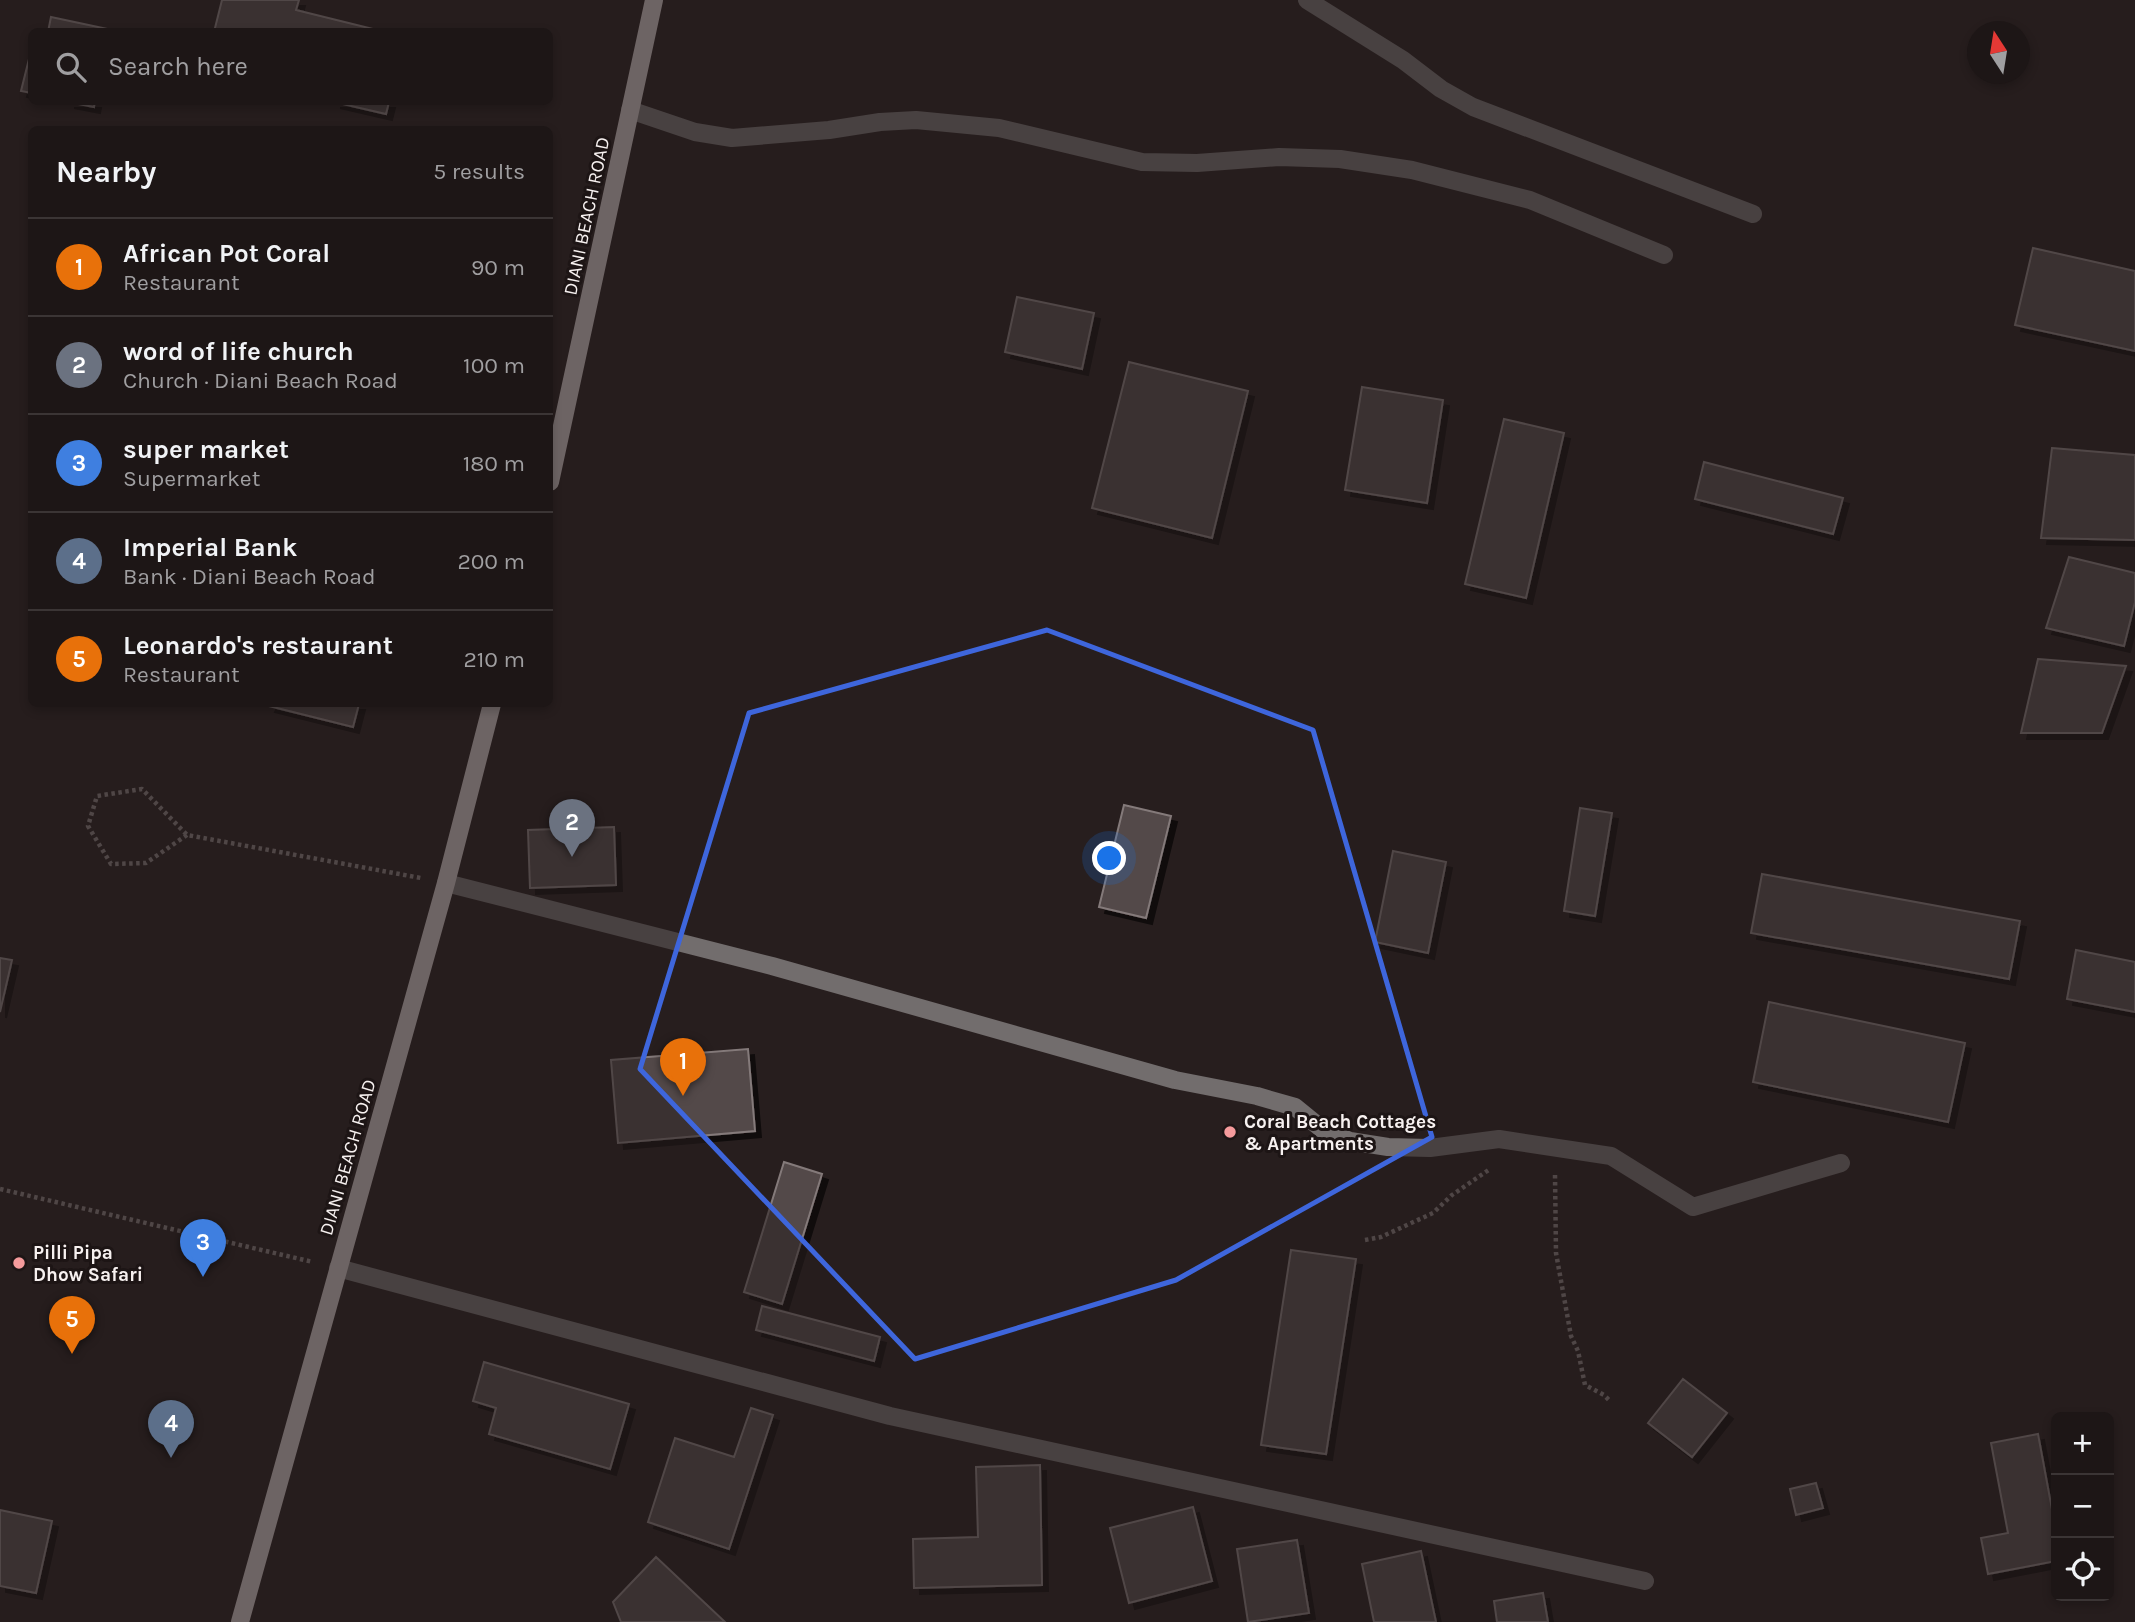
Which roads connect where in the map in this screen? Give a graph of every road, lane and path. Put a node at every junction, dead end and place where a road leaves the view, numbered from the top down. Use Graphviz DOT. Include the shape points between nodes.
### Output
graph roads {
  1 [pos="654,0"];
  2 [pos="1307,0"];
  3 [pos="630,110"];
  4 [pos="1753,214"];
  5 [pos="1664,255"];
  6 [pos="553,468"];
  7 [pos="491,707"];
  8 [pos="187,835"];
  9 [pos="446,883"];
  10 [pos="1499,1139"];
  11 [pos="1550,1145"];
  12 [pos="1841,1163"];
  13 [pos="0,1189"];
  14 [pos="1365,1240"];
  15 [pos="338,1268"];
  16 [pos="1610,1401"];
  17 [pos="1645,1581"];
  18 [pos="240,1622"];
  1 -- 3 [label="main road, DIANI BEACH ROAD"];
  2 -- 4 [label="street" via="1473,107"];
  3 -- 5 [label="street" via="695,132 732,138 916,120 999,128 1142,162 1340,159 1412,170 1530,200"];
  3 -- 6 [label="main road, DIANI BEACH ROAD"];
  7 -- 9 [label="main road, DIANI BEACH ROAD"];
  8 -- 8 [label="path" via="142,789 97,796 88,826 111,864 146,863"];
  8 -- 9 [label="path"];
  9 -- 10 [label="street" via="772,967 1175,1080 1257,1096 1295,1107 1322,1129 1350,1141 1430,1148"];
  9 -- 15 [label="main road, DIANI BEACH ROAD"];
  10 -- 11 [label="street"];
  10 -- 14 [label="path" via="1492,1169 1433,1213"];
  11 -- 12 [label="street" via="1611,1156 1693,1207"];
  11 -- 16 [label="path" via="1556,1253 1571,1336 1585,1385"];
  13 -- 15 [label="path"];
  15 -- 17 [label="street" via="890,1416"];
  15 -- 18 [label="main road, DIANI BEACH ROAD"];
}
